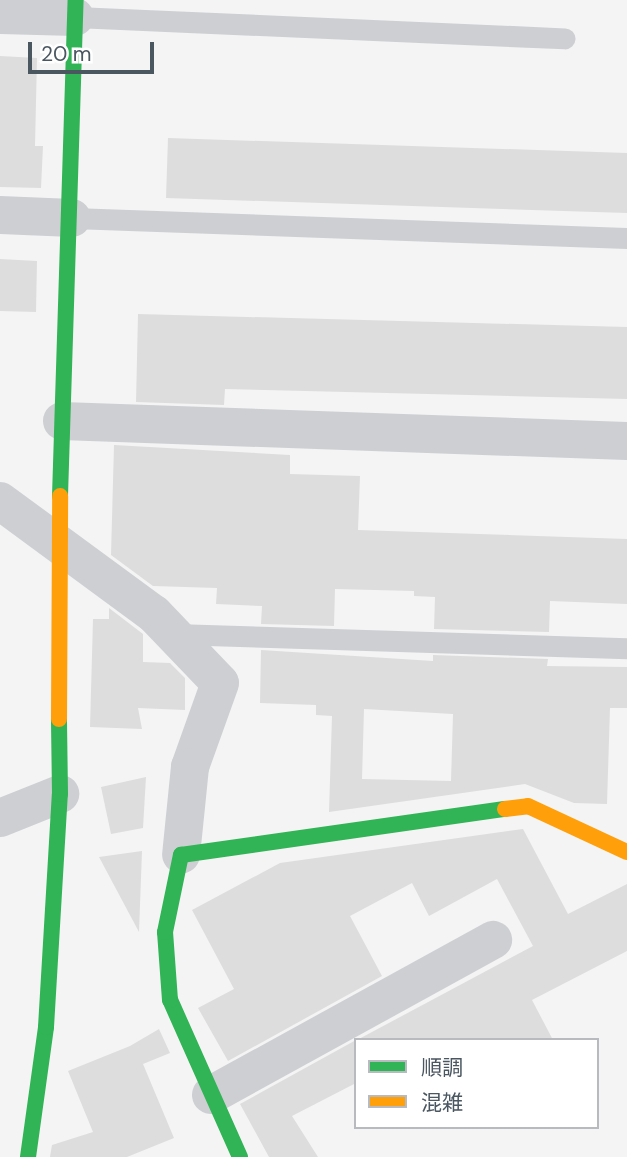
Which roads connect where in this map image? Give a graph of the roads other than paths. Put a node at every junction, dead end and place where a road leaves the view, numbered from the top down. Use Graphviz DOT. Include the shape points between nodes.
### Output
graph roads {
  1 [pos="76,8"];
  2 [pos="0,15"];
  3 [pos="565,38"];
  4 [pos="0,215"];
  5 [pos="72,218"];
  6 [pos="627,238"];
  7 [pos="62,421"];
  8 [pos="627,442"];
  9 [pos="0,500"];
  10 [pos="58,545"];
  11 [pos="173,634"];
  12 [pos="627,648"];
  13 [pos="60,794"];
  14 [pos="0,818"];
  15 [pos="627,852"];
  16 [pos="181,855"];
  17 [pos="493,940"];
  18 [pos="211,1095"];
  19 [pos="28,1157"];
  20 [pos="240,1157"];
  1 -- 2 [label="street"];
  1 -- 3 [label="lane"];
  1 -- 5 [label="street"];
  4 -- 5 [label="street"];
  5 -- 6 [label="lane"];
  5 -- 7 [label="street"];
  7 -- 8 [label="street"];
  7 -- 10 [label="street"];
  9 -- 10 [label="street"];
  10 -- 11 [label="street" via="154,614"];
  10 -- 13 [label="street"];
  11 -- 12 [label="lane"];
  11 -- 16 [label="street" via="220,683 191,766"];
  13 -- 14 [label="street"];
  13 -- 19 [label="street" via="46,1027"];
  15 -- 16 [label="street" via="528,806"];
  16 -- 18 [label="street" via="165,932 170,1000"];
  17 -- 18 [label="street"];
  18 -- 20 [label="street"];
}
